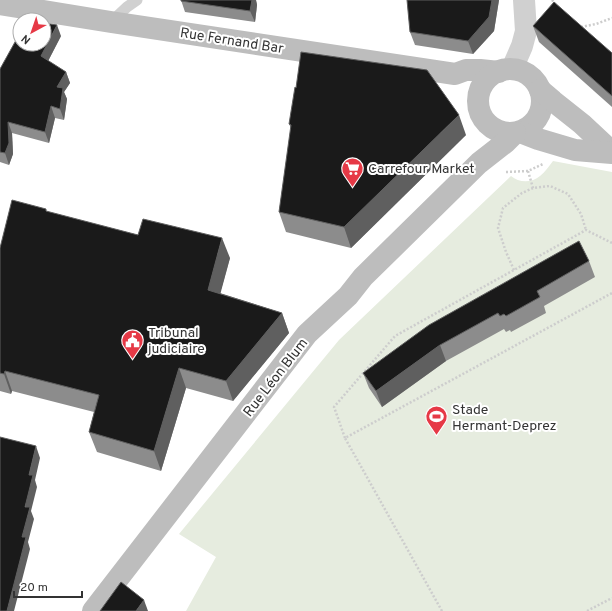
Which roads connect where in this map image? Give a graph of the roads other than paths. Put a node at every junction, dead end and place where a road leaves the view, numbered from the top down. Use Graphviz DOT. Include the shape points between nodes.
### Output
graph roads {
  1 [pos="136,0"];
  2 [pos="524,0"];
  3 [pos="6,8"];
  4 [pos="111,22"];
  5 [pos="505,71"];
  6 [pos="455,74"];
  7 [pos="540,90"];
  8 [pos="479,106"];
  9 [pos="490,125"];
  10 [pos="517,132"];
  11 [pos="612,152"];
  12 [pos="479,163"];
  13 [pos="94,611"];
  1 -- 4 [label="lane"];
  2 -- 5 [label="street" via="526,31 522,46"];
  3 -- 4 [label="street, Rue Fernand Bar"];
  4 -- 6 [label="street, Rue Fernand Bar"];
  5 -- 6 [label="street, Rue Fernand Bar" via="466,70"];
  5 -- 7 [label="street" via="520,71 529,75"];
  5 -- 8 [label="street" via="490,77 483,86"];
  6 -- 8 [label="street" via="469,97"];
  7 -- 10 [label="street" via="541,110 537,120 530,127"];
  7 -- 11 [label="street"];
  8 -- 9 [label="street" via="483,117"];
  9 -- 10 [label="street" via="502,132"];
  9 -- 12 [label="street"];
  10 -- 11 [label="street" via="575,150"];
  10 -- 12 [label="street, Rue Léon Blum"];
  12 -- 13 [label="street, Rue Léon Blum" via="307,334"];
}
